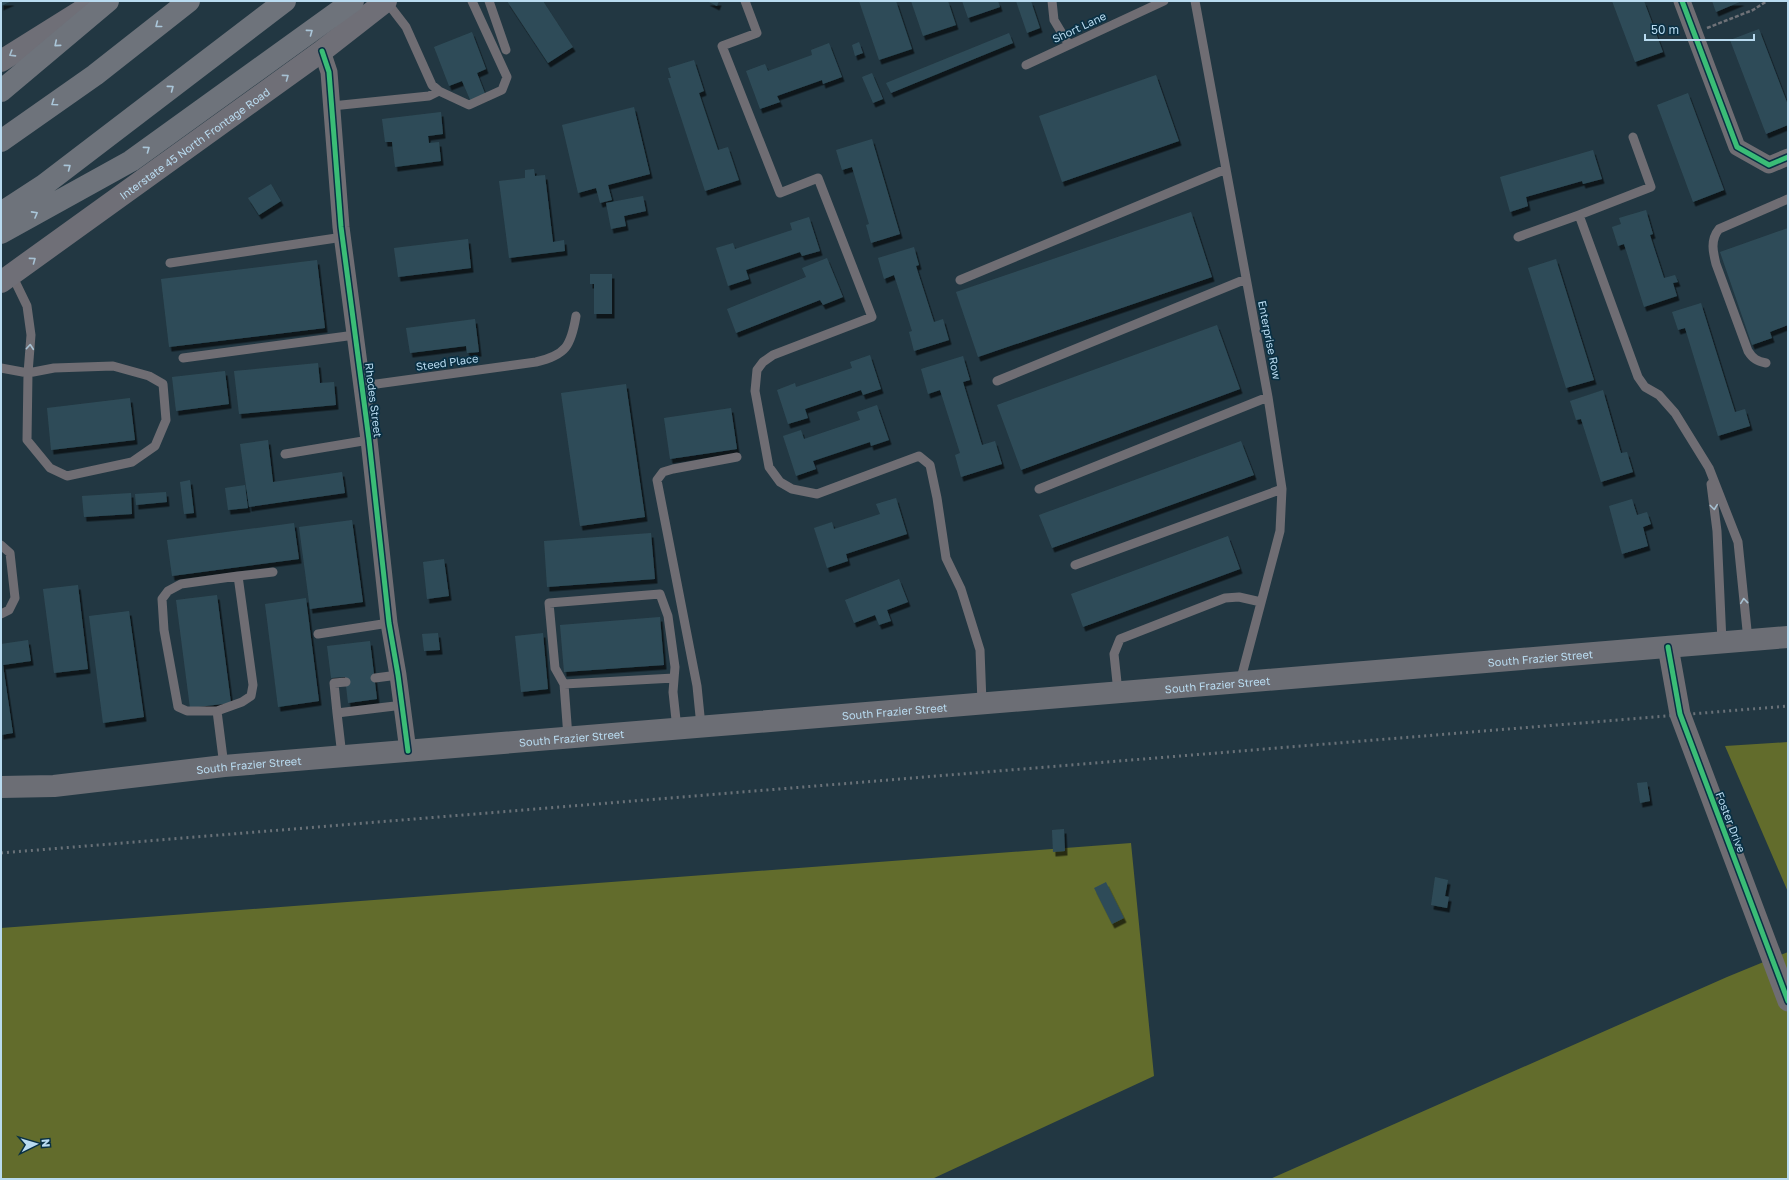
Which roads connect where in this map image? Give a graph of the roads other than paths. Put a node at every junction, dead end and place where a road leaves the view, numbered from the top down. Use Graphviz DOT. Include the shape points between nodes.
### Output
graph roads {
  1 [pos="93,1"];
  2 [pos="108,1"];
  3 [pos="188,1"];
  4 [pos="285,1"];
  5 [pos="353,1"];
  6 [pos="386,1"];
  7 [pos="472,1"];
  8 [pos="489,1"];
  9 [pos="745,1"];
  10 [pos="1052,1"];
  11 [pos="1164,1"];
  12 [pos="1195,1"];
  13 [pos="1682,1"];
  14 [pos="1069,45"];
  15 [pos="506,50"];
  16 [pos="322,51"];
  17 [pos="1,61"];
  18 [pos="1026,65"];
  19 [pos="1,91"];
  20 [pos="439,91"];
  21 [pos="332,106"];
  22 [pos="1633,137"];
  23 [pos="1,141"];
  24 [pos="1788,158"];
  25 [pos="1226,169"];
  26 [pos="1788,199"];
  27 [pos="1,213"];
  28 [pos="1579,215"];
  29 [pos="1,233"];
  30 [pos="1518,237"];
  31 [pos="343,238"];
  32 [pos="170,263"];
  33 [pos="7,279"];
  34 [pos="1246,279"];
  35 [pos="960,280"];
  36 [pos="576,316"];
  37 [pos="356,335"];
  38 [pos="183,358"];
  39 [pos="1766,363"];
  40 [pos="1,368"];
  41 [pos="28,373"];
  42 [pos="997,381"];
  43 [pos="362,386"];
  44 [pos="1268,397"];
  45 [pos="369,440"];
  46 [pos="285,454"];
  47 [pos="737,458"];
  48 [pos="1708,468"];
  49 [pos="1039,489"];
  50 [pos="1282,489"];
  51 [pos="1,545"];
  52 [pos="1075,565"];
  53 [pos="273,572"];
  54 [pos="238,576"];
  55 [pos="1261,602"];
  56 [pos="1,614"];
  57 [pos="390,623"];
  58 [pos="318,634"];
  59 [pos="1788,637"];
  60 [pos="1748,640"];
  61 [pos="1722,642"];
  62 [pos="1668,647"];
  63 [pos="398,675"];
  64 [pos="374,678"];
  65 [pos="674,678"];
  66 [pos="346,682"];
  67 [pos="1240,682"];
  68 [pos="564,684"];
  69 [pos="1118,692"];
  70 [pos="982,703"];
  71 [pos="402,706"];
  72 [pos="217,710"];
  73 [pos="338,713"];
  74 [pos="702,726"];
  75 [pos="677,729"];
  76 [pos="568,738"];
  77 [pos="408,751"];
  78 [pos="342,756"];
  79 [pos="224,766"];
  80 [pos="1,787"];
  81 [pos="1788,1001"];
  1 -- 17 [label="main road, one-way"];
  2 -- 19 [label="highway, one-way"];
  3 -- 23 [label="highway, one-way" via="95,75"];
  27 -- 4 [label="highway, one-way" via="44,185"];
  29 -- 5 [label="highway, one-way" via="131,161"];
  6 -- 16 [label="main road, Interstate 45 North Frontage Road"];
  6 -- 20 [label="lane" via="406,27 432,85"];
  7 -- 20 [label="lane" via="507,77 502,90 469,104"];
  8 -- 15 [label="lane"];
  9 -- 70 [label="lane" via="757,34 722,46 780,193 818,178 872,317 773,355 757,370 756,404 769,467 780,482 792,489 817,494 920,456 930,465 946,558 961,590 980,650"];
  10 -- 14 [label="lane" via="1054,20"];
  11 -- 14 [label="lane, Short Lane"];
  12 -- 25 [label="lane, Enterprise Row"];
  13 -- 24 [label="street" via="1737,147 1769,165"];
  14 -- 18 [label="lane, Short Lane"];
  16 -- 21 [label="street, Rhodes Street" via="329,72"];
  33 -- 16 [label="main road, Interstate 45 North Frontage Road, one-way"];
  20 -- 21 [label="lane" via="428,96"];
  21 -- 31 [label="street, Rhodes Street"];
  22 -- 28 [label="lane" via="1651,187"];
  25 -- 34 [label="lane, Enterprise Row"];
  25 -- 35 [label="lane"];
  26 -- 39 [label="lane" via="1718,229 1714,237 1716,264 1748,351 1756,361"];
  28 -- 30 [label="lane"];
  28 -- 48 [label="lane" via="1638,377 1645,387 1659,395 1675,413"];
  31 -- 32 [label="lane"];
  31 -- 37 [label="street, Rhodes Street"];
  41 -- 33 [label="lane, one-way" via="31,335 27,306"];
  34 -- 42 [label="lane"];
  34 -- 44 [label="lane, Enterprise Row"];
  36 -- 43 [label="lane, Steed Place" via="573,334 564,350 552,358"];
  37 -- 38 [label="lane"];
  37 -- 43 [label="street, Rhodes Street"];
  40 -- 41 [label="lane"];
  41 -- 41 [label="lane" via="27,440 50,468 67,476 132,462 155,446 166,420 163,384 148,376 113,366 54,368"];
  43 -- 45 [label="street, Rhodes Street"];
  44 -- 49 [label="lane"];
  44 -- 50 [label="lane, Enterprise Row"];
  45 -- 46 [label="lane"];
  45 -- 57 [label="street, Rhodes Street"];
  47 -- 74 [label="lane" via="673,469 663,472 657,480 698,686"];
  60 -- 48 [label="lane, one-way" via="1738,542"];
  48 -- 61 [label="lane, one-way" via="1717,531"];
  50 -- 52 [label="lane"];
  50 -- 55 [label="lane, Enterprise Row" via="1280,531"];
  51 -- 56 [label="lane" via="10,553 15,598 9,610"];
  53 -- 54 [label="lane"];
  54 -- 72 [label="lane" via="253,685 250,696 246,699"];
  54 -- 72 [label="lane" via="181,584 168,591 162,599 164,630 178,707 187,711"];
  55 -- 67 [label="lane, Enterprise Row"];
  55 -- 69 [label="lane" via="1239,597 1225,598 1120,639 1114,654"];
  57 -- 58 [label="lane"];
  57 -- 63 [label="street, Rhodes Street"];
  59 -- 60 [label="main road, South Frazier Street"];
  60 -- 61 [label="main road, South Frazier Street"];
  61 -- 62 [label="main road, South Frazier Street"];
  62 -- 67 [label="main road, South Frazier Street"];
  62 -- 81 [label="street, Foster Drive" via="1680,714"];
  63 -- 64 [label="lane"];
  63 -- 71 [label="street, Rhodes Street"];
  65 -- 68 [label="lane"];
  65 -- 68 [label="lane" via="675,667 668,616 660,594 548,603 555,668"];
  65 -- 75 [label="lane"];
  66 -- 73 [label="lane" via="334,683"];
  67 -- 69 [label="main road, South Frazier Street"];
  68 -- 76 [label="lane"];
  69 -- 70 [label="main road, South Frazier Street"];
  70 -- 74 [label="main road, South Frazier Street"];
  71 -- 73 [label="lane"];
  71 -- 77 [label="street, Rhodes Street"];
  72 -- 79 [label="lane"];
  73 -- 78 [label="lane"];
  74 -- 75 [label="main road, South Frazier Street"];
  75 -- 76 [label="main road, South Frazier Street"];
  76 -- 77 [label="main road, South Frazier Street"];
  77 -- 78 [label="main road, South Frazier Street"];
  78 -- 79 [label="main road, South Frazier Street"];
  79 -- 80 [label="main road, South Frazier Street" via="54,786"];
}
